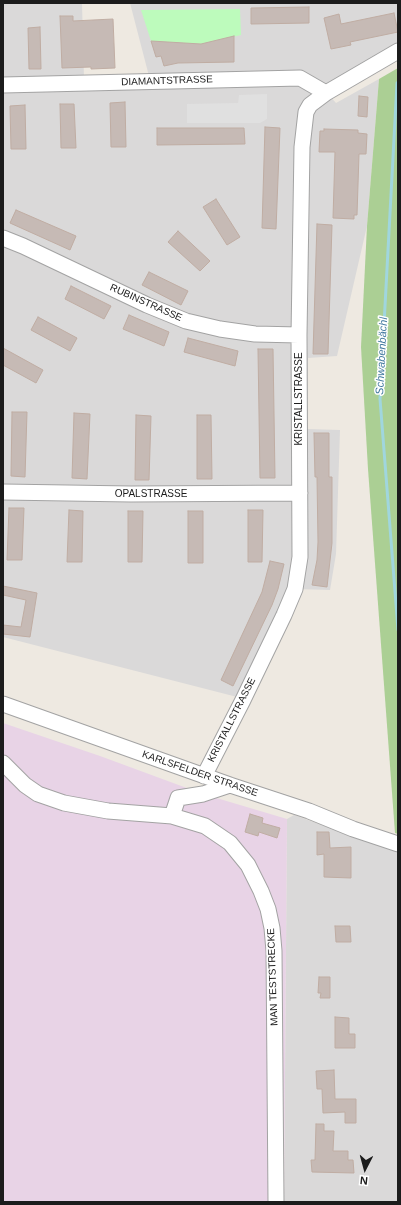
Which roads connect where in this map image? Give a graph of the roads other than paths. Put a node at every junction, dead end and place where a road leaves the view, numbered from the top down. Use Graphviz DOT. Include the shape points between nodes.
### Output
graph roads {
  1 [pos="398,51"];
  2 [pos="3,86"];
  3 [pos="326,93"];
  4 [pos="3,238"];
  5 [pos="299,335"];
  6 [pos="3,492"];
  7 [pos="300,494"];
  8 [pos="3,704"];
  9 [pos="3,763"];
  10 [pos="204,776"];
  11 [pos="230,785"];
  12 [pos="172,816"];
  13 [pos="398,844"];
  14 [pos="276,1202"];
  1 -- 3 [label="street, KRISTALLSTRASSE"];
  2 -- 3 [label="street, DIAMANTSTRASSE" via="300,78"];
  3 -- 5 [label="street, KRISTALLSTRASSE" via="310,105 304,122"];
  4 -- 5 [label="street, RUBINSTRASSE" via="186,321 256,334"];
  5 -- 7 [label="street, KRISTALLSTRASSE"];
  6 -- 7 [label="street, OPALSTRASSE"];
  7 -- 10 [label="street, KRISTALLSTRASSE" via="300,557 295,589"];
  8 -- 10 [label="street, KARLSFELDER STRASSE"];
  9 -- 12 [label="street, MAN TESTSTRECKE" via="38,794 64,803 108,811"];
  10 -- 11 [label="street, KARLSFELDER STRASSE"];
  11 -- 12 [label="street" via="203,794 178,798"];
  11 -- 13 [label="street, KARLSFELDER STRASSE"];
  12 -- 14 [label="street, MAN TESTSTRECKE" via="205,826 230,843 248,866 268,909 272,928 275,976"];
}
